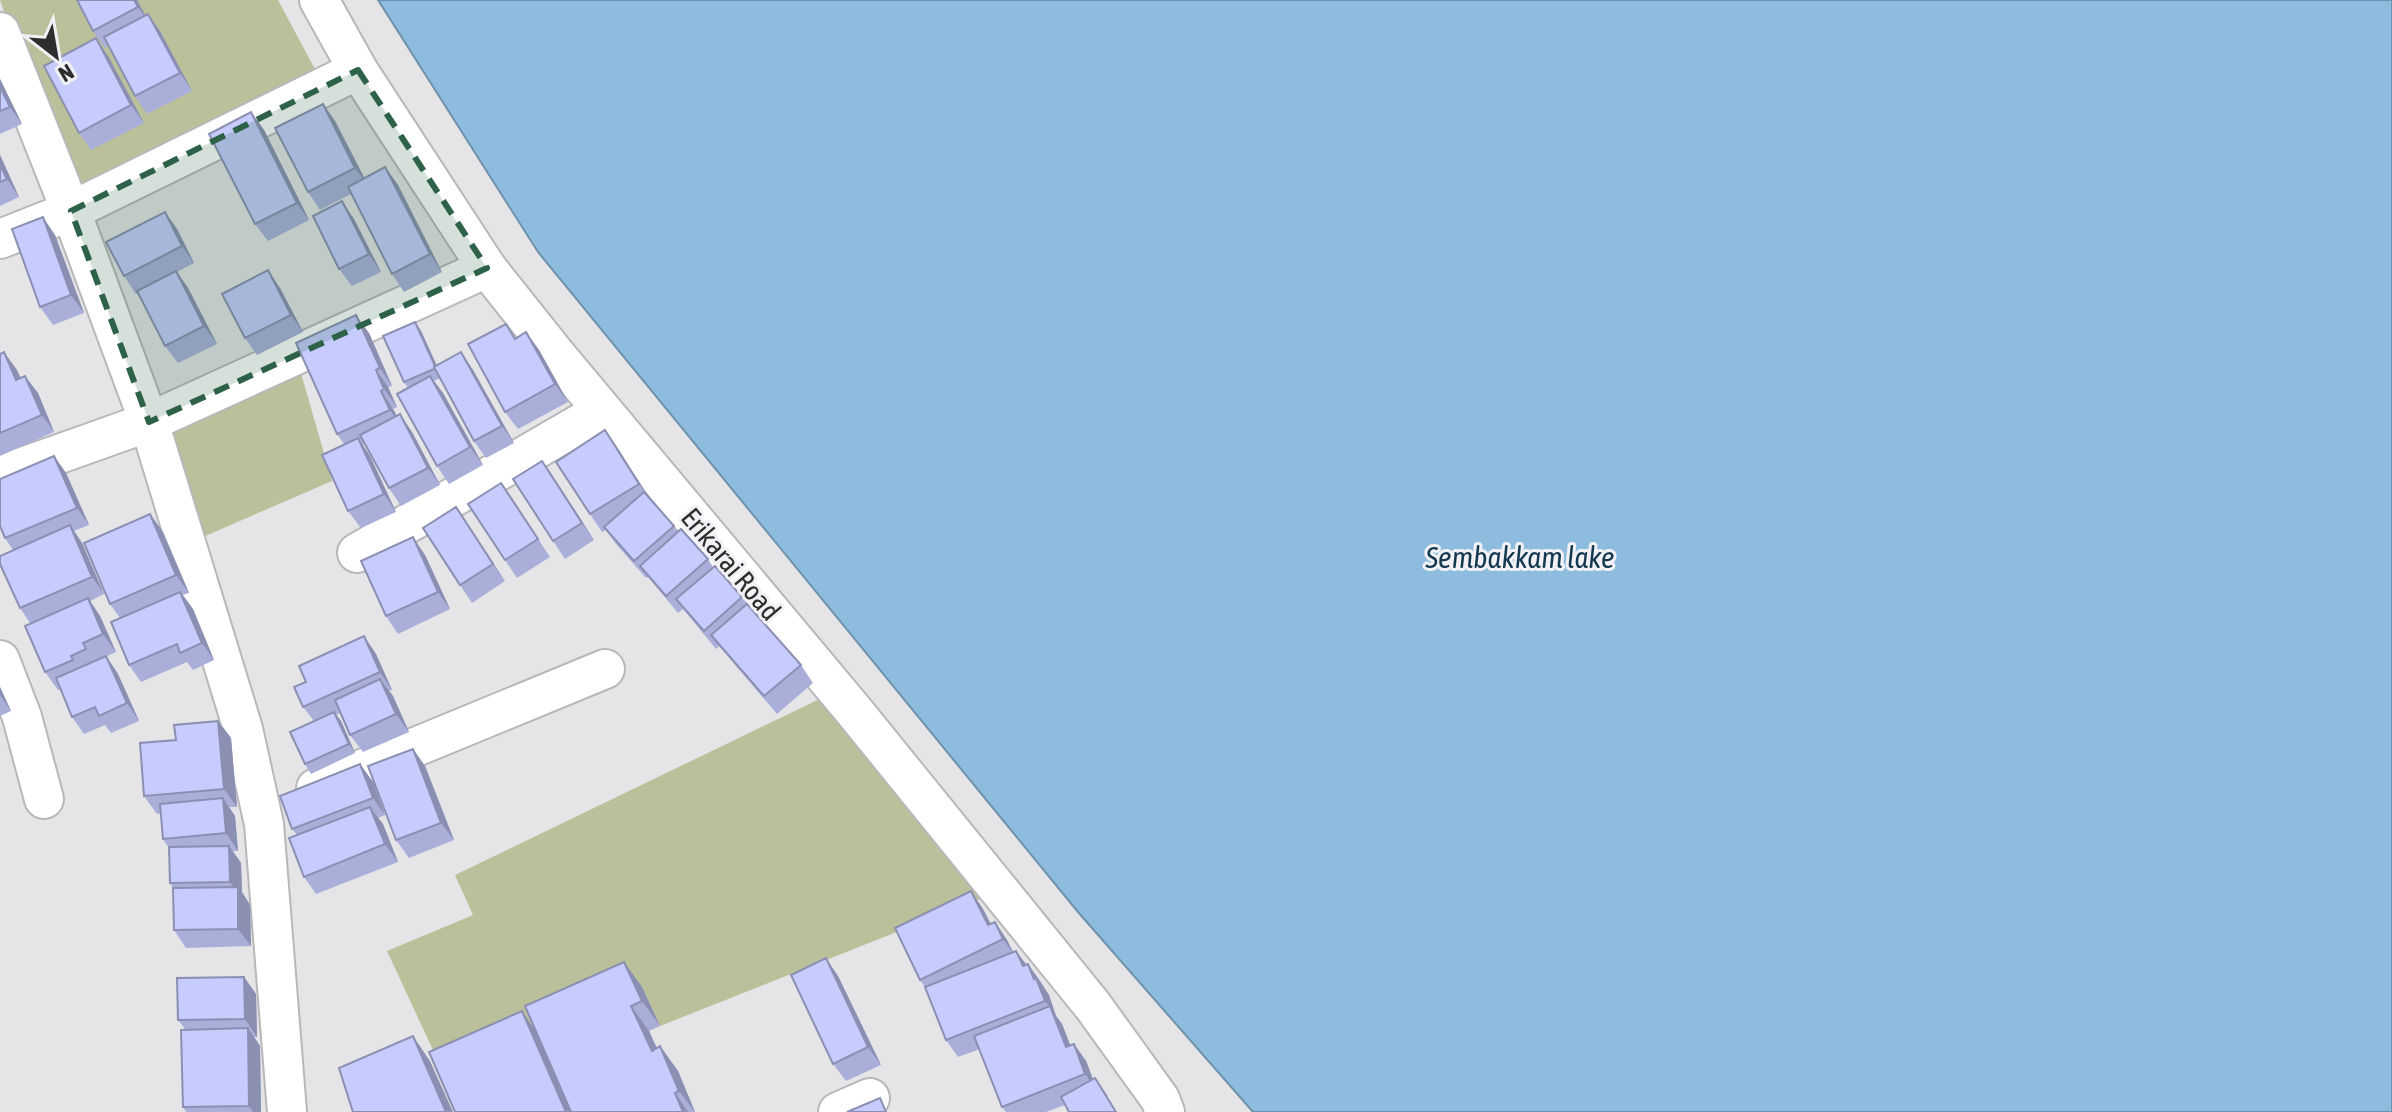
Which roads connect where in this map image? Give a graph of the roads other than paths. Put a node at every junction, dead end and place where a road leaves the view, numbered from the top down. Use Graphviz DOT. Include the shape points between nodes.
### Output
graph roads {
  1 [pos="319,0"];
  2 [pos="0,32"];
  3 [pos="358,70"];
  4 [pos="71,211"];
  5 [pos="0,239"];
  6 [pos="487,268"];
  7 [pos="602,411"];
  8 [pos="149,422"];
  9 [pos="0,475"];
  10 [pos="357,553"];
  11 [pos="0,660"];
  12 [pos="605,669"];
  13 [pos="44,799"];
  14 [pos="261,810"];
  15 [pos="287,1112"];
  16 [pos="1165,1112"];
  1 -- 3 [label="street, Erikarai Road"];
  2 -- 4 [label="street"];
  3 -- 4 [label="street"];
  3 -- 6 [label="street, Erikarai Road"];
  4 -- 5 [label="street"];
  4 -- 8 [label="street"];
  6 -- 7 [label="street, Erikarai Road"];
  6 -- 8 [label="street"];
  7 -- 10 [label="street"];
  7 -- 16 [label="street, Erikarai Road" via="1093,1006"];
  8 -- 9 [label="street"];
  8 -- 14 [label="street" via="243,729"];
  11 -- 13 [label="street"];
  12 -- 14 [label="street"];
  14 -- 15 [label="street"];
}
